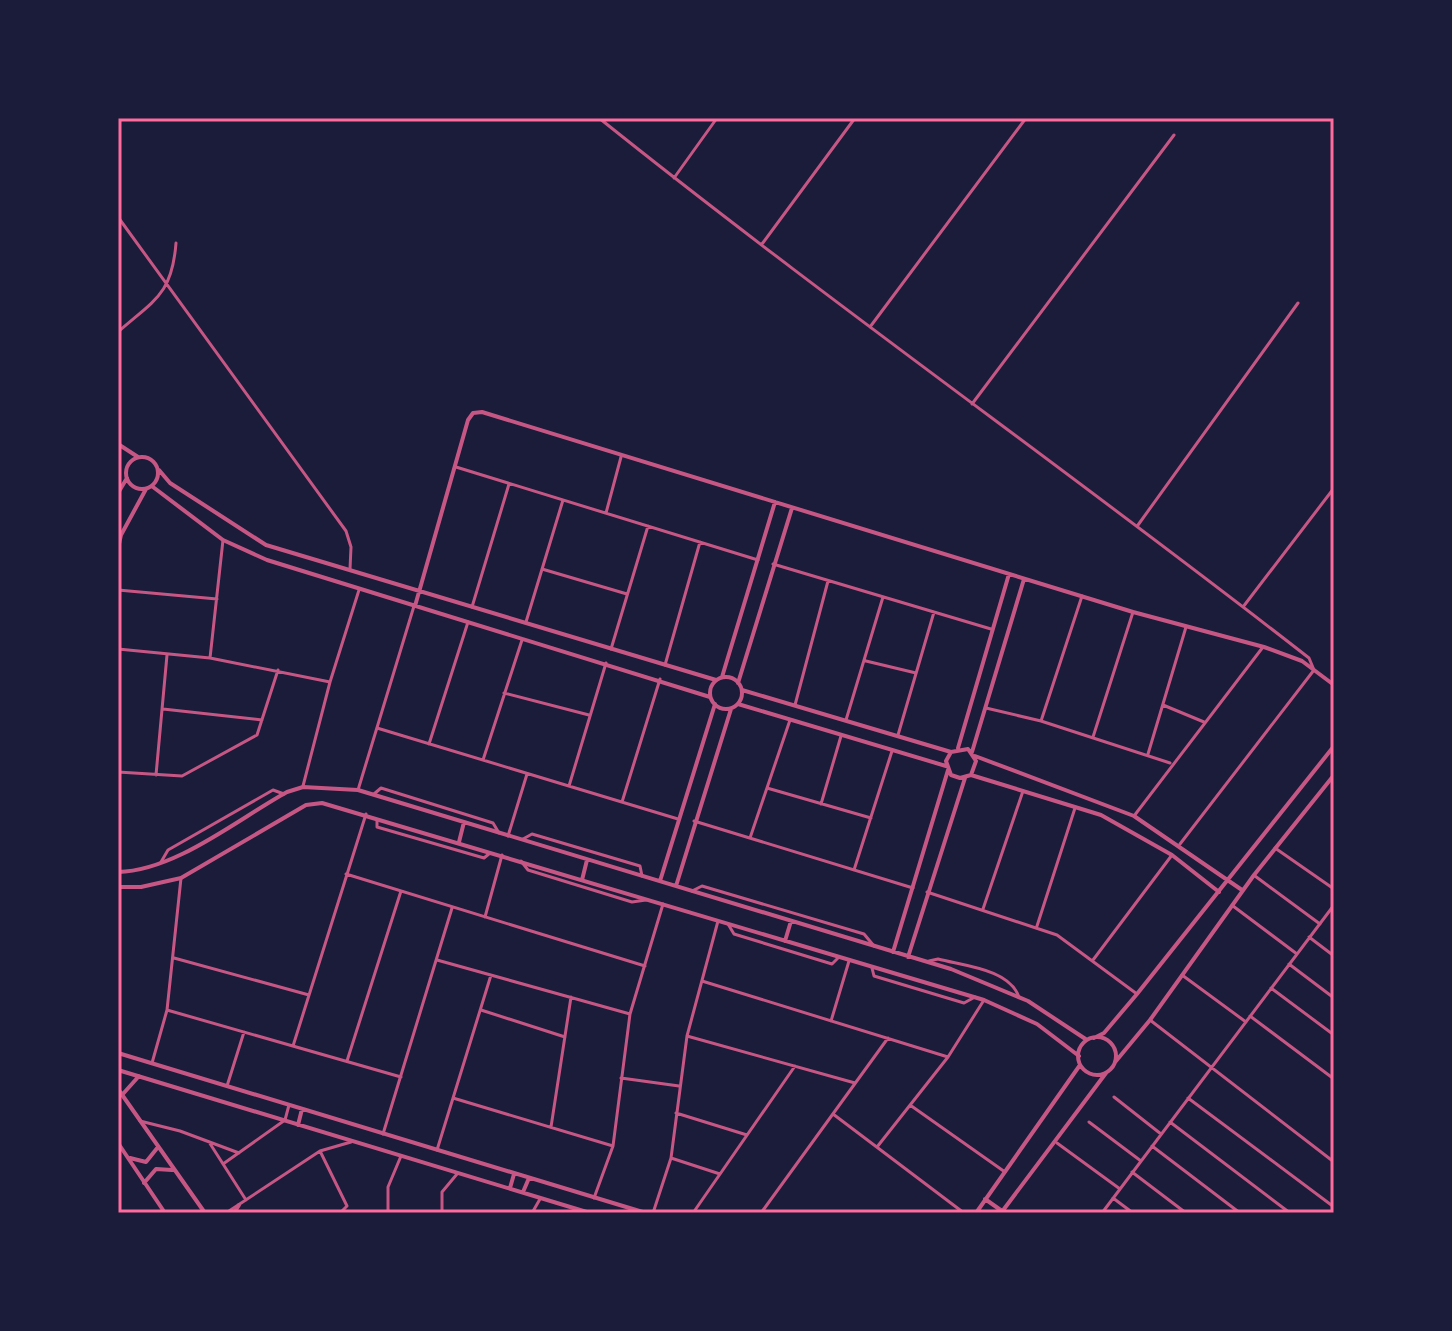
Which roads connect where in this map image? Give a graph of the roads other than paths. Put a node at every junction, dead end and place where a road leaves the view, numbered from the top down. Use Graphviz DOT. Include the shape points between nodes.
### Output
graph roads {
  1 [pos="599,118"];
  2 [pos="717,118"];
  3 [pos="855,118"];
  4 [pos="1026,118"];
  5 [pos="1174,135"];
  6 [pos="674,178"];
  7 [pos="118,217"];
  8 [pos="176,243"];
  9 [pos="762,244"];
  10 [pos="167,284"];
  11 [pos="1298,303"];
  12 [pos="870,327"];
  13 [pos="118,332"];
  14 [pos="972,405"];
  15 [pos="118,444"];
  16 [pos="621,457"];
  17 [pos="141,458"];
  18 [pos="118,467"];
  19 [pos="454,467"];
  20 [pos="159,470"];
  21 [pos="126,476"];
  22 [pos="509,484"];
  23 [pos="153,487"];
  24 [pos="1334,488"];
  25 [pos="146,489"];
  26 [pos="118,493"];
  27 [pos="563,500"];
  28 [pos="775,502"];
  29 [pos="792,508"];
  30 [pos="606,513"];
  31 [pos="1138,525"];
  32 [pos="648,526"];
  33 [pos="223,540"];
  34 [pos="700,542"];
  35 [pos="118,548"];
  36 [pos="758,560"];
  37 [pos="773,564"];
  38 [pos="350,569"];
  39 [pos="542,569"];
  40 [pos="1009,574"];
  41 [pos="1024,579"];
  42 [pos="828,581"];
  43 [pos="118,590"];
  44 [pos="359,590"];
  45 [pos="420,591"];
  46 [pos="628,594"];
  47 [pos="1082,596"];
  48 [pos="883,597"];
  49 [pos="217,599"];
  50 [pos="415,606"];
  51 [pos="472,607"];
  52 [pos="1243,607"];
  53 [pos="934,612"];
  54 [pos="1133,612"];
  55 [pos="468,622"];
  56 [pos="526,622"];
  57 [pos="1186,627"];
  58 [pos="991,629"];
  59 [pos="522,640"];
  60 [pos="1264,647"];
  61 [pos="118,649"];
  62 [pos="611,649"];
  63 [pos="167,653"];
  64 [pos="210,658"];
  65 [pos="864,660"];
  66 [pos="607,663"];
  67 [pos="665,665"];
  68 [pos="278,670"];
  69 [pos="1314,670"];
  70 [pos="916,673"];
  71 [pos="660,679"];
  72 [pos="719,679"];
  73 [pos="330,682"];
  74 [pos="738,683"];
  75 [pos="1334,683"];
  76 [pos="742,690"];
  77 [pos="504,693"];
  78 [pos="710,697"];
  79 [pos="715,704"];
  80 [pos="738,704"];
  81 [pos="795,705"];
  82 [pos="1163,705"];
  83 [pos="986,708"];
  84 [pos="162,709"];
  85 [pos="731,709"];
  86 [pos="590,715"];
  87 [pos="262,720"];
  88 [pos="790,720"];
  89 [pos="846,720"];
  90 [pos="1041,721"];
  91 [pos="1204,722"];
  92 [pos="377,728"];
  93 [pos="898,735"];
  94 [pos="841,736"];
  95 [pos="1093,737"];
  96 [pos="429,744"];
  97 [pos="1334,746"];
  98 [pos="958,748"];
  99 [pos="893,751"];
  100 [pos="951,752"];
  101 [pos="973,754"];
  102 [pos="1148,754"];
  103 [pos="483,760"];
  104 [pos="1171,764"];
  105 [pos="947,768"];
  106 [pos="118,772"];
  107 [pos="527,773"];
  108 [pos="156,775"];
  109 [pos="971,775"];
  110 [pos="1334,775"];
  111 [pos="965,778"];
  112 [pos="1327,784"];
  113 [pos="569,786"];
  114 [pos="303,787"];
  115 [pos="767,788"];
  116 [pos="1334,789"];
  117 [pos="358,790"];
  118 [pos="1023,790"];
  119 [pos="284,794"];
  120 [pos="374,794"];
  121 [pos="622,802"];
  122 [pos="821,804"];
  123 [pos="1075,806"];
  124 [pos="366,814"];
  125 [pos="1134,816"];
  126 [pos="376,817"];
  127 [pos="871,818"];
  128 [pos="678,819"];
  129 [pos="694,821"];
  130 [pos="464,822"];
  131 [pos="499,833"];
  132 [pos="508,836"];
  133 [pos="750,838"];
  134 [pos="522,840"];
  135 [pos="459,842"];
  136 [pos="1180,844"];
  137 [pos="1275,848"];
  138 [pos="492,852"];
  139 [pos="502,855"];
  140 [pos="1172,855"];
  141 [pos="587,860"];
  142 [pos="521,861"];
  143 [pos="161,863"];
  144 [pos="854,870"];
  145 [pos="118,872"];
  146 [pos="346,874"];
  147 [pos="1254,875"];
  148 [pos="642,876"];
  149 [pos="181,878"];
  150 [pos="582,880"];
  151 [pos="1228,880"];
  152 [pos="660,881"];
  153 [pos="676,886"];
  154 [pos="118,887"];
  155 [pos="913,888"];
  156 [pos="1334,889"];
  157 [pos="1242,890"];
  158 [pos="401,891"];
  159 [pos="692,891"];
  160 [pos="927,892"];
  161 [pos="1219,892"];
  162 [pos="647,900"];
  163 [pos="663,904"];
  164 [pos="1232,905"];
  165 [pos="1334,905"];
  166 [pos="452,907"];
  167 [pos="983,909"];
  168 [pos="1328,913"];
  169 [pos="485,917"];
  170 [pos="1334,917"];
  171 [pos="718,921"];
  172 [pos="791,921"];
  173 [pos="728,924"];
  174 [pos="1320,924"];
  175 [pos="1037,926"];
  176 [pos="1309,937"];
  177 [pos="785,941"];
  178 [pos="874,946"];
  179 [pos="893,952"];
  180 [pos="1297,954"];
  181 [pos="1334,956"];
  182 [pos="174,957"];
  183 [pos="908,957"];
  184 [pos="838,958"];
  185 [pos="436,960"];
  186 [pos="1093,960"];
  187 [pos="849,961"];
  188 [pos="926,962"];
  189 [pos="1289,964"];
  190 [pos="645,966"];
  191 [pos="872,968"];
  192 [pos="491,975"];
  193 [pos="1182,975"];
  194 [pos="702,981"];
  195 [pos="1271,988"];
  196 [pos="1137,994"];
  197 [pos="309,995"];
  198 [pos="571,997"];
  199 [pos="975,997"];
  200 [pos="1019,997"];
  201 [pos="1334,998"];
  202 [pos="984,1000"];
  203 [pos="167,1010"];
  204 [pos="480,1010"];
  205 [pos="630,1014"];
  206 [pos="1250,1016"];
  207 [pos="1150,1020"];
  208 [pos="831,1021"];
  209 [pos="1246,1022"];
  210 [pos="244,1032"];
  211 [pos="1334,1035"];
  212 [pos="687,1036"];
  213 [pos="565,1037"];
  214 [pos="888,1038"];
  215 [pos="1094,1038"];
  216 [pos="1087,1040"];
  217 [pos="293,1046"];
  218 [pos="118,1053"];
  219 [pos="1079,1056"];
  220 [pos="948,1057"];
  221 [pos="347,1061"];
  222 [pos="1116,1061"];
  223 [pos="152,1063"];
  224 [pos="1080,1065"];
  225 [pos="795,1066"];
  226 [pos="1211,1068"];
  227 [pos="118,1070"];
  228 [pos="1106,1073"];
  229 [pos="140,1075"];
  230 [pos="401,1077"];
  231 [pos="621,1078"];
  232 [pos="1334,1079"];
  233 [pos="855,1083"];
  234 [pos="227,1086"];
  235 [pos="679,1086"];
  236 [pos="118,1089"];
  237 [pos="122,1095"];
  238 [pos="1114,1097"];
  239 [pos="453,1098"];
  240 [pos="1188,1098"];
  241 [pos="289,1105"];
  242 [pos="910,1105"];
  243 [pos="302,1109"];
  244 [pos="676,1113"];
  245 [pos="833,1114"];
  246 [pos="285,1120"];
  247 [pos="140,1121"];
  248 [pos="1089,1122"];
  249 [pos="1170,1122"];
  250 [pos="298,1125"];
  251 [pos="551,1127"];
  252 [pos="383,1134"];
  253 [pos="1161,1134"];
  254 [pos="747,1135"];
  255 [pos="208,1141"];
  256 [pos="351,1142"];
  257 [pos="1057,1143"];
  258 [pos="118,1145"];
  259 [pos="613,1146"];
  260 [pos="1152,1146"];
  261 [pos="158,1147"];
  262 [pos="877,1147"];
  263 [pos="437,1150"];
  264 [pos="320,1151"];
  265 [pos="239,1153"];
  266 [pos="401,1156"];
  267 [pos="127,1157"];
  268 [pos="671,1158"];
  269 [pos="1141,1161"];
  270 [pos="1334,1162"];
  271 [pos="223,1164"];
  272 [pos="175,1170"];
  273 [pos="1005,1172"];
  274 [pos="1132,1172"];
  275 [pos="457,1173"];
  276 [pos="514,1174"];
  277 [pos="720,1174"];
  278 [pos="529,1178"];
  279 [pos="144,1183"];
  280 [pos="510,1188"];
  281 [pos="1120,1189"];
  282 [pos="523,1192"];
  283 [pos="541,1197"];
  284 [pos="594,1198"];
  285 [pos="1113,1198"];
  286 [pos="985,1199"];
  287 [pos="246,1200"];
  288 [pos="239,1205"];
  289 [pos="1334,1207"];
  290 [pos="977,1211"];
  291 [pos="1001,1212"];
  292 [pos="165,1213"];
  293 [pos="205,1213"];
  294 [pos="226,1213"];
  295 [pos="234,1213"];
  296 [pos="340,1213"];
  297 [pos="388,1213"];
  298 [pos="442,1213"];
  299 [pos="532,1213"];
  300 [pos="590,1213"];
  301 [pos="646,1213"];
  302 [pos="653,1213"];
  303 [pos="693,1213"];
  304 [pos="761,1213"];
  305 [pos="964,1213"];
  306 [pos="984,1213"];
  307 [pos="1102,1213"];
  308 [pos="1133,1213"];
  309 [pos="1186,1213"];
  310 [pos="1240,1213"];
  311 [pos="1290,1213"];
  1 -- 6 [label="street"];
  2 -- 6 [label="street"];
  3 -- 9 [label="street"];
  4 -- 12 [label="street"];
  5 -- 14 [label="street"];
  6 -- 9 [label="street"];
  7 -- 10 [label="street"];
  8 -- 10 [label="street"];
  9 -- 12 [label="street"];
  10 -- 13 [label="street"];
  10 -- 38 [label="street" via="346,531"];
  11 -- 31 [label="street"];
  12 -- 14 [label="street"];
  14 -- 31 [label="street"];
  15 -- 17 [label="street"];
  16 -- 19 [label="street" via="482,412 468,420"];
  16 -- 28 [label="street"];
  16 -- 30 [label="street"];
  17 -- 20 [label="street"];
  17 -- 21 [label="street" via="129,461"];
  18 -- 21 [label="street"];
  19 -- 22 [label="street"];
  19 -- 45 [label="street"];
  20 -- 23 [label="street"];
  20 -- 38 [label="street" via="170,483 266,545"];
  21 -- 25 [label="street"];
  21 -- 26 [label="street"];
  22 -- 27 [label="street"];
  22 -- 51 [label="street"];
  23 -- 25 [label="street"];
  23 -- 33 [label="street"];
  24 -- 52 [label="street"];
  25 -- 35 [label="street"];
  27 -- 30 [label="street"];
  27 -- 39 [label="street"];
  28 -- 29 [label="street"];
  28 -- 36 [label="street"];
  29 -- 37 [label="street"];
  29 -- 40 [label="street"];
  30 -- 32 [label="street"];
  31 -- 52 [label="street"];
  32 -- 34 [label="street"];
  32 -- 46 [label="street"];
  33 -- 44 [label="street"];
  33 -- 49 [label="street"];
  34 -- 36 [label="street"];
  34 -- 67 [label="street"];
  36 -- 72 [label="street"];
  37 -- 42 [label="street"];
  37 -- 74 [label="street"];
  38 -- 45 [label="street"];
  39 -- 46 [label="street"];
  39 -- 56 [label="street"];
  40 -- 41 [label="street"];
  40 -- 58 [label="street"];
  41 -- 47 [label="street"];
  41 -- 83 [label="street"];
  42 -- 48 [label="street"];
  42 -- 81 [label="street"];
  43 -- 49 [label="street"];
  44 -- 50 [label="street"];
  44 -- 73 [label="street"];
  45 -- 50 [label="street"];
  45 -- 51 [label="street"];
  46 -- 62 [label="street"];
  47 -- 54 [label="street"];
  47 -- 90 [label="street"];
  48 -- 53 [label="street"];
  48 -- 65 [label="street"];
  49 -- 64 [label="street"];
  50 -- 55 [label="street"];
  50 -- 92 [label="street"];
  51 -- 56 [label="street"];
  52 -- 69 [label="street" via="1309,658"];
  53 -- 58 [label="street"];
  53 -- 70 [label="street"];
  54 -- 57 [label="street"];
  54 -- 95 [label="street"];
  55 -- 59 [label="street"];
  55 -- 96 [label="street"];
  56 -- 62 [label="street"];
  57 -- 60 [label="street"];
  57 -- 82 [label="street"];
  58 -- 98 [label="street"];
  59 -- 66 [label="street"];
  59 -- 77 [label="street"];
  60 -- 69 [label="street"];
  60 -- 91 [label="street"];
  61 -- 63 [label="street"];
  62 -- 67 [label="street"];
  63 -- 64 [label="street"];
  63 -- 84 [label="street"];
  64 -- 68 [label="street"];
  65 -- 70 [label="street"];
  65 -- 89 [label="street"];
  66 -- 71 [label="street"];
  66 -- 86 [label="street"];
  67 -- 72 [label="street"];
  68 -- 73 [label="street"];
  68 -- 87 [label="street"];
  69 -- 75 [label="street"];
  69 -- 136 [label="street"];
  70 -- 93 [label="street"];
  71 -- 78 [label="street"];
  71 -- 121 [label="street"];
  72 -- 74 [label="street"];
  72 -- 78 [label="street"];
  73 -- 114 [label="street"];
  74 -- 76 [label="street"];
  76 -- 80 [label="street"];
  76 -- 81 [label="street"];
  77 -- 86 [label="street"];
  77 -- 103 [label="street"];
  78 -- 79 [label="street"];
  79 -- 85 [label="street"];
  79 -- 128 [label="street"];
  80 -- 85 [label="street"];
  80 -- 88 [label="street"];
  81 -- 89 [label="street"];
  82 -- 91 [label="street"];
  82 -- 102 [label="street"];
  83 -- 90 [label="street"];
  83 -- 101 [label="street"];
  84 -- 87 [label="street"];
  84 -- 108 [label="street"];
  85 -- 129 [label="street"];
  86 -- 113 [label="street"];
  87 -- 108 [label="street" via="257,735 182,776"];
  88 -- 94 [label="street"];
  88 -- 115 [label="street"];
  89 -- 93 [label="street"];
  90 -- 95 [label="street"];
  91 -- 104 [label="street"];
  92 -- 96 [label="street"];
  92 -- 117 [label="street"];
  93 -- 100 [label="street"];
  94 -- 99 [label="street"];
  94 -- 122 [label="street"];
  95 -- 102 [label="street"];
  96 -- 103 [label="street"];
  97 -- 151 [label="street"];
  98 -- 100 [label="street"];
  98 -- 101 [label="street"];
  99 -- 105 [label="street"];
  99 -- 127 [label="street"];
  100 -- 105 [label="street"];
  101 -- 109 [label="street" via="976,766"];
  101 -- 125 [label="street"];
  102 -- 104 [label="street"];
  103 -- 107 [label="street"];
  104 -- 125 [label="street"];
  105 -- 111 [label="street"];
  105 -- 155 [label="street"];
  106 -- 108 [label="street"];
  107 -- 113 [label="street"];
  107 -- 132 [label="street"];
  109 -- 111 [label="street"];
  109 -- 118 [label="street"];
  110 -- 112 [label="street"];
  111 -- 160 [label="street"];
  112 -- 116 [label="street"];
  112 -- 137 [label="street"];
  113 -- 121 [label="street"];
  114 -- 117 [label="street"];
  114 -- 119 [label="street"];
  115 -- 122 [label="street"];
  115 -- 133 [label="street"];
  117 -- 120 [label="street"];
  118 -- 123 [label="street"];
  118 -- 167 [label="street"];
  119 -- 143 [label="street"];
  119 -- 143 [label="street" via="273,790 168,850"];
  120 -- 130 [label="street"];
  120 -- 131 [label="street" via="381,788 493,823"];
  121 -- 128 [label="street"];
  122 -- 127 [label="street"];
  123 -- 140 [label="street"];
  123 -- 175 [label="street"];
  124 -- 126 [label="street"];
  124 -- 146 [label="street"];
  124 -- 149 [label="street" via="322,803 306,805"];
  125 -- 136 [label="street"];
  126 -- 135 [label="street"];
  126 -- 138 [label="street" via="377,827 484,858"];
  127 -- 144 [label="street"];
  128 -- 152 [label="street"];
  129 -- 133 [label="street"];
  129 -- 153 [label="street"];
  130 -- 131 [label="street"];
  130 -- 135 [label="street"];
  131 -- 132 [label="street"];
  132 -- 134 [label="street"];
  133 -- 144 [label="street"];
  134 -- 141 [label="street"];
  134 -- 148 [label="street" via="532,834 640,866"];
  135 -- 138 [label="street"];
  136 -- 151 [label="street"];
  137 -- 147 [label="street"];
  137 -- 156 [label="street"];
  138 -- 139 [label="street"];
  139 -- 142 [label="street"];
  139 -- 169 [label="street"];
  140 -- 161 [label="street"];
  140 -- 186 [label="street"];
  141 -- 148 [label="street"];
  141 -- 150 [label="street"];
  142 -- 150 [label="street"];
  142 -- 162 [label="street" via="528,870 632,902"];
  143 -- 145 [label="street"];
  144 -- 155 [label="street"];
  146 -- 158 [label="street"];
  146 -- 197 [label="street"];
  147 -- 157 [label="street"];
  147 -- 174 [label="street"];
  148 -- 152 [label="street"];
  149 -- 154 [label="street"];
  149 -- 182 [label="street"];
  150 -- 162 [label="street"];
  151 -- 157 [label="street"];
  151 -- 161 [label="street"];
  152 -- 153 [label="street"];
  153 -- 159 [label="street"];
  155 -- 179 [label="street"];
  157 -- 164 [label="street"];
  158 -- 166 [label="street"];
  158 -- 221 [label="street"];
  159 -- 172 [label="street"];
  159 -- 178 [label="street" via="702,886 864,934"];
  160 -- 167 [label="street"];
  160 -- 183 [label="street"];
  161 -- 196 [label="street"];
  162 -- 163 [label="street"];
  163 -- 171 [label="street"];
  163 -- 190 [label="street"];
  164 -- 180 [label="street"];
  164 -- 193 [label="street"];
  165 -- 168 [label="street"];
  166 -- 169 [label="street"];
  166 -- 185 [label="street"];
  167 -- 175 [label="street"];
  168 -- 170 [label="street"];
  168 -- 174 [label="street"];
  169 -- 190 [label="street"];
  171 -- 173 [label="street"];
  171 -- 194 [label="street"];
  172 -- 177 [label="street"];
  172 -- 178 [label="street"];
  173 -- 177 [label="street"];
  173 -- 184 [label="street" via="734,934 832,964"];
  174 -- 176 [label="street"];
  175 -- 186 [label="street"];
  176 -- 180 [label="street"];
  176 -- 181 [label="street"];
  177 -- 184 [label="street"];
  178 -- 179 [label="street"];
  179 -- 183 [label="street"];
  180 -- 189 [label="street"];
  182 -- 197 [label="street"];
  182 -- 203 [label="street"];
  183 -- 188 [label="street"];
  184 -- 187 [label="street"];
  185 -- 192 [label="street"];
  185 -- 230 [label="street"];
  186 -- 196 [label="street"];
  187 -- 191 [label="street"];
  187 -- 208 [label="street"];
  188 -- 200 [label="street"];
  188 -- 200 [label="street" via="938,959 1004,977 1015,984"];
  189 -- 195 [label="street"];
  189 -- 201 [label="street"];
  190 -- 205 [label="street"];
  191 -- 199 [label="street"];
  191 -- 199 [label="street" via="874,976 964,1003"];
  192 -- 198 [label="street"];
  192 -- 204 [label="street"];
  193 -- 207 [label="street"];
  193 -- 209 [label="street"];
  194 -- 208 [label="street"];
  194 -- 212 [label="street"];
  195 -- 206 [label="street"];
  195 -- 211 [label="street"];
  196 -- 215 [label="street"];
  197 -- 217 [label="street"];
  198 -- 205 [label="street"];
  198 -- 213 [label="street"];
  199 -- 202 [label="street"];
  200 -- 216 [label="street"];
  202 -- 219 [label="street" via="1037,1024"];
  202 -- 220 [label="street"];
  203 -- 210 [label="street"];
  203 -- 223 [label="street"];
  204 -- 213 [label="street"];
  204 -- 239 [label="street"];
  205 -- 231 [label="street"];
  206 -- 209 [label="street"];
  206 -- 232 [label="street"];
  207 -- 222 [label="street"];
  207 -- 226 [label="street"];
  208 -- 214 [label="street"];
  209 -- 226 [label="street"];
  210 -- 217 [label="street"];
  210 -- 234 [label="street"];
  212 -- 225 [label="street"];
  212 -- 235 [label="street"];
  213 -- 251 [label="street"];
  214 -- 220 [label="street"];
  214 -- 233 [label="street"];
  215 -- 216 [label="street"];
  215 -- 222 [label="street" via="1111,1044"];
  216 -- 219 [label="street"];
  217 -- 221 [label="street"];
  218 -- 223 [label="street"];
  219 -- 224 [label="street"];
  220 -- 242 [label="street"];
  221 -- 230 [label="street"];
  222 -- 228 [label="street"];
  223 -- 234 [label="street"];
  224 -- 228 [label="street" via="1092,1074"];
  224 -- 273 [label="street"];
  225 -- 233 [label="street"];
  225 -- 254 [label="street"];
  226 -- 240 [label="street"];
  226 -- 270 [label="street"];
  227 -- 229 [label="street"];
  228 -- 257 [label="street"];
  229 -- 237 [label="street"];
  229 -- 246 [label="street"];
  230 -- 252 [label="street"];
  231 -- 235 [label="street"];
  231 -- 259 [label="street"];
  233 -- 245 [label="street"];
  234 -- 241 [label="street"];
  235 -- 244 [label="street"];
  236 -- 237 [label="street"];
  237 -- 247 [label="street"];
  238 -- 253 [label="street"];
  239 -- 251 [label="street"];
  239 -- 263 [label="street"];
  240 -- 249 [label="street"];
  240 -- 289 [label="street"];
  241 -- 243 [label="street"];
  241 -- 246 [label="street"];
  242 -- 262 [label="street"];
  242 -- 273 [label="street"];
  243 -- 250 [label="street"];
  243 -- 252 [label="street"];
  244 -- 254 [label="street"];
  244 -- 268 [label="street"];
  245 -- 262 [label="street"];
  245 -- 304 [label="street"];
  246 -- 250 [label="street"];
  246 -- 265 [label="street"];
  247 -- 255 [label="street"];
  247 -- 261 [label="street"];
  248 -- 269 [label="street"];
  249 -- 253 [label="street"];
  249 -- 311 [label="street"];
  250 -- 256 [label="street"];
  251 -- 259 [label="street"];
  252 -- 263 [label="street"];
  253 -- 260 [label="street"];
  254 -- 277 [label="street"];
  255 -- 265 [label="street"];
  255 -- 271 [label="street"];
  256 -- 264 [label="street"];
  256 -- 266 [label="street"];
  257 -- 281 [label="street"];
  257 -- 291 [label="street"];
  258 -- 267 [label="street"];
  259 -- 284 [label="street"];
  260 -- 269 [label="street"];
  260 -- 310 [label="street"];
  261 -- 267 [label="street" via="146,1162"];
  261 -- 272 [label="street"];
  262 -- 305 [label="street"];
  263 -- 276 [label="street"];
  264 -- 287 [label="street"];
  264 -- 296 [label="street" via="347,1206"];
  265 -- 271 [label="street"];
  266 -- 275 [label="street"];
  266 -- 297 [label="street" via="388,1187"];
  267 -- 279 [label="street"];
  268 -- 277 [label="street"];
  268 -- 302 [label="street"];
  269 -- 274 [label="street"];
  271 -- 287 [label="street"];
  272 -- 279 [label="street" via="156,1169"];
  272 -- 293 [label="street"];
  273 -- 286 [label="street"];
  274 -- 281 [label="street"];
  274 -- 309 [label="street"];
  275 -- 280 [label="street"];
  275 -- 298 [label="street" via="442,1192"];
  276 -- 278 [label="street"];
  276 -- 280 [label="street"];
  277 -- 303 [label="street"];
  278 -- 282 [label="street"];
  278 -- 284 [label="street"];
  279 -- 292 [label="street"];
  280 -- 282 [label="street"];
  281 -- 285 [label="street"];
  282 -- 283 [label="street"];
  283 -- 299 [label="street"];
  283 -- 300 [label="street"];
  284 -- 301 [label="street"];
  285 -- 307 [label="street"];
  285 -- 308 [label="street"];
  286 -- 290 [label="street"];
  286 -- 291 [label="street"];
  287 -- 288 [label="street"];
  288 -- 294 [label="street"];
  288 -- 295 [label="street"];
  290 -- 306 [label="street"];
}
